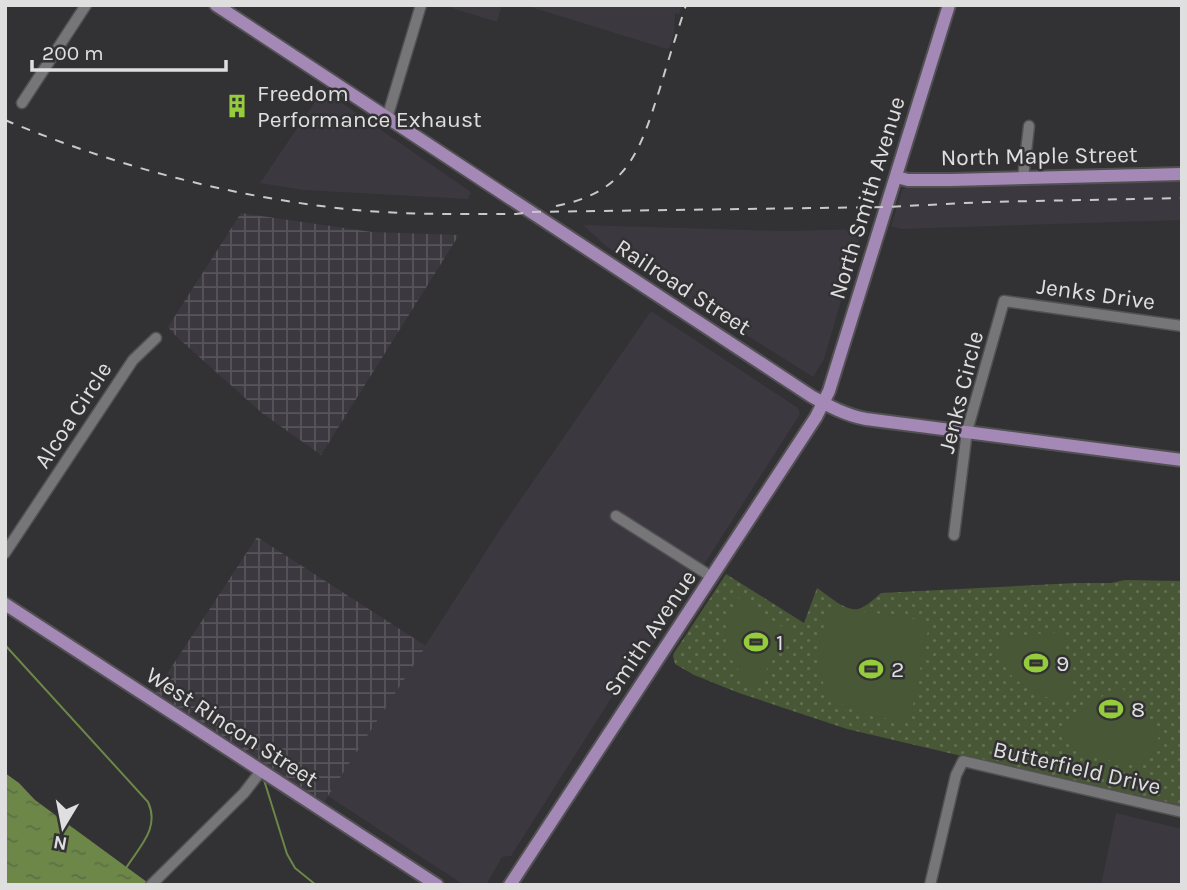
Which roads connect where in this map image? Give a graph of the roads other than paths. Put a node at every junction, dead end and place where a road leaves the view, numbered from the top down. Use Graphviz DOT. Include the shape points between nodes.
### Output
graph roads {
  1 [pos="86,5"];
  2 [pos="216,5"];
  3 [pos="421,5"];
  4 [pos="949,5"];
  5 [pos="22,103"];
  6 [pos="387,118"];
  7 [pos="1029,126"];
  8 [pos="1182,174"];
  9 [pos="897,177"];
  10 [pos="1023,178"];
  11 [pos="1004,301"];
  12 [pos="1182,327"];
  13 [pos="156,338"];
  14 [pos="823,403"];
  15 [pos="967,431"];
  16 [pos="1182,460"];
  17 [pos="616,516"];
  18 [pos="954,535"];
  19 [pos="5,554"];
  20 [pos="712,577"];
  21 [pos="5,604"];
  22 [pos="261,771"];
  23 [pos="1182,812"];
  24 [pos="151,885"];
  25 [pos="437,885"];
  26 [pos="510,885"];
  27 [pos="930,885"];
  1 -- 5 [label="street"];
  2 -- 6 [label="main road, Railroad Street"];
  3 -- 6 [label="street"];
  4 -- 9 [label="main road, North Smith Avenue"];
  6 -- 14 [label="main road, Railroad Street"];
  7 -- 10 [label="street"];
  8 -- 10 [label="main road, North Maple Street"];
  9 -- 10 [label="main road, North Maple Street"];
  9 -- 14 [label="main road, North Smith Avenue"];
  11 -- 12 [label="street, Jenks Drive"];
  11 -- 15 [label="street, Jenks Circle"];
  13 -- 19 [label="street, Alcoa Circle" via="133,360"];
  14 -- 15 [label="main road, Railroad Street" via="862,418"];
  14 -- 20 [label="main road, Smith Avenue"];
  15 -- 16 [label="main road, Railroad Street"];
  15 -- 18 [label="street, Jenks Circle"];
  17 -- 20 [label="street"];
  20 -- 26 [label="main road, Smith Avenue"];
  21 -- 22 [label="main road, West Rincon Street"];
  22 -- 24 [label="street"];
  22 -- 25 [label="main road, West Rincon Street"];
  23 -- 27 [label="street, Butterfield Drive" via="963,761"];
}
